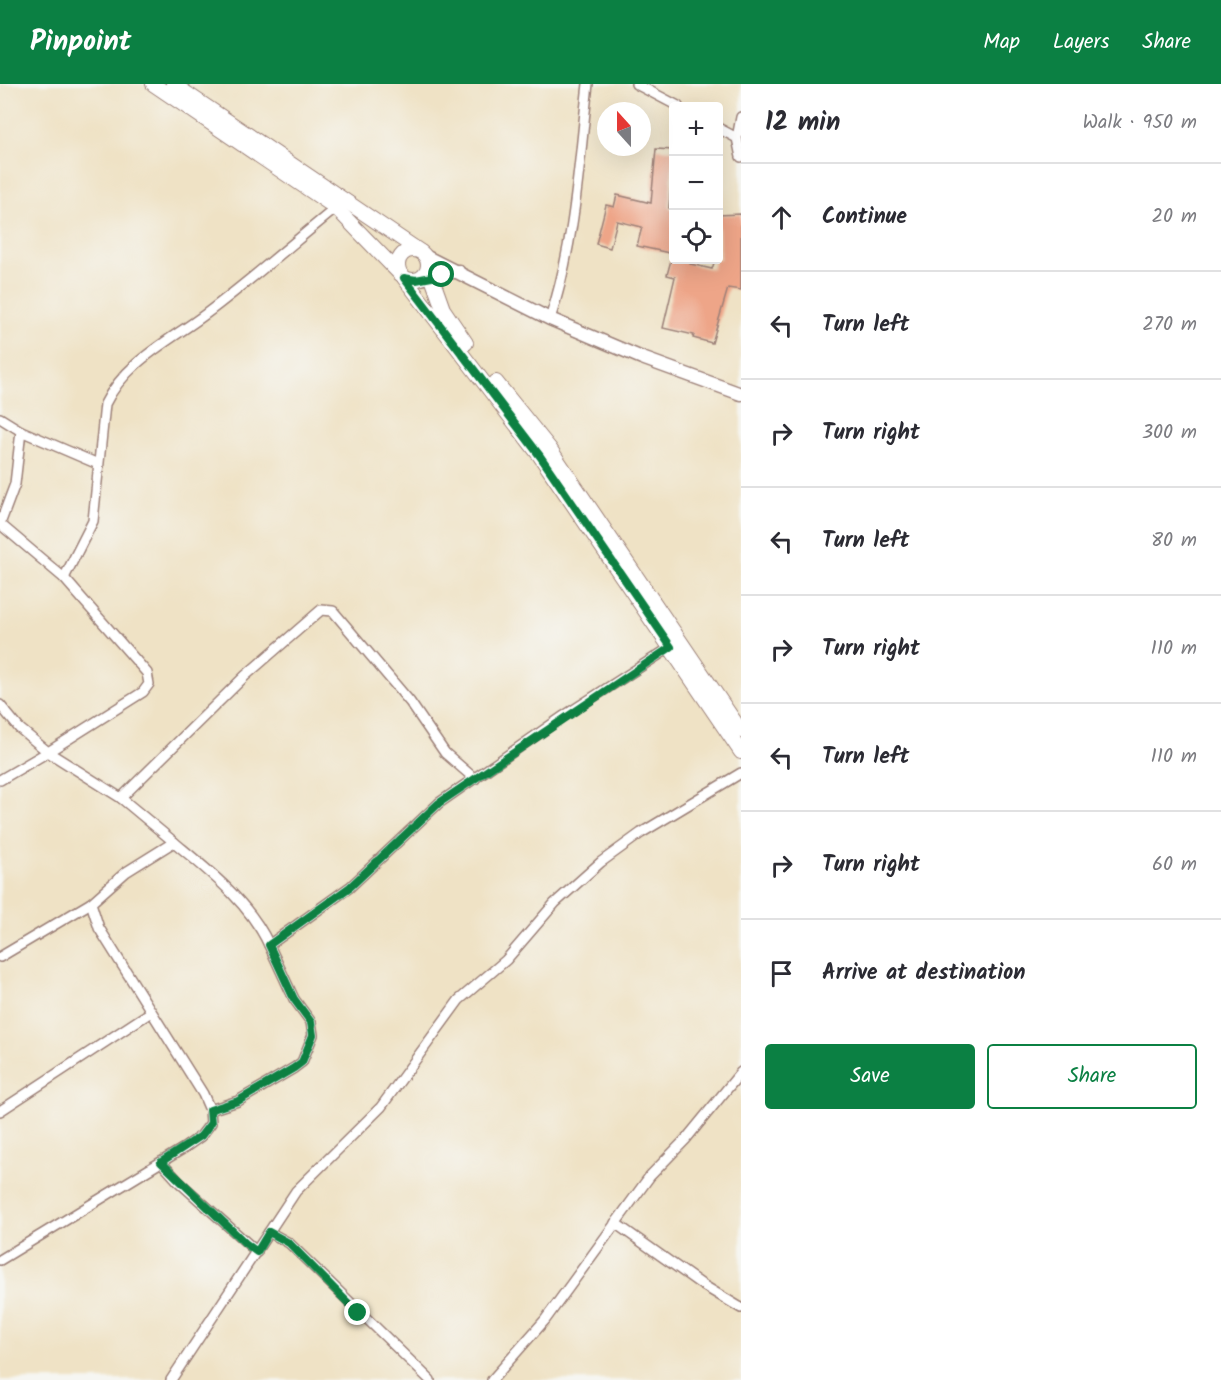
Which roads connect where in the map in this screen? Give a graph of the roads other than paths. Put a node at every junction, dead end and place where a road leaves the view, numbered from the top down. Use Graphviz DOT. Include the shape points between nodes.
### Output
graph roads {
  1 [pos="153,84"];
  2 [pos="173,84"];
  3 [pos="588,84"];
  4 [pos="636,84"];
  5 [pos="670,102"];
  6 [pos="741,117"];
  7 [pos="723,131"];
  8 [pos="737,138"];
  9 [pos="741,157"];
  10 [pos="336,208"];
  11 [pos="426,263"];
  12 [pos="458,272"];
  13 [pos="407,277"];
  14 [pos="550,319"];
  15 [pos="741,394"];
  16 [pos="0,418"];
  17 [pos="21,431"];
  18 [pos="98,464"];
  19 [pos="0,524"];
  20 [pos="64,578"];
  21 [pos="671,647"];
  22 [pos="0,705"];
  23 [pos="741,731"];
  24 [pos="48,752"];
  25 [pos="741,752"];
  26 [pos="741,773"];
  27 [pos="475,779"];
  28 [pos="0,780"];
  29 [pos="121,798"];
  30 [pos="174,842"];
  31 [pos="91,903"];
  32 [pos="269,945"];
  33 [pos="0,957"];
  34 [pos="151,1012"];
  35 [pos="741,1072"];
  36 [pos="210,1110"];
  37 [pos="0,1111"];
  38 [pos="161,1162"];
  39 [pos="615,1223"];
  40 [pos="269,1232"];
  41 [pos="257,1252"];
  42 [pos="0,1260"];
  43 [pos="741,1308"];
  44 [pos="171,1380"];
  45 [pos="430,1380"];
  46 [pos="492,1380"];
  1 -- 10 [label="main road"];
  2 -- 11 [label="main road"];
  3 -- 14 [label="street" via="572,231"];
  4 -- 5 [label="street"];
  6 -- 8 [label="street"];
  7 -- 8 [label="street"];
  8 -- 9 [label="street"];
  10 -- 13 [label="main road"];
  10 -- 18 [label="street" via="207,313 131,368 112,389 105,404"];
  11 -- 12 [label="street"];
  11 -- 12 [label="street"];
  11 -- 13 [label="main road" via="422,278"];
  11 -- 13 [label="main road" via="415,250 404,252 397,262"];
  11 -- 23 [label="main road" via="443,309 463,339 549,449"];
  12 -- 14 [label="street"];
  13 -- 21 [label="main road" via="540,456"];
  14 -- 15 [label="street"];
  16 -- 17 [label="street"];
  17 -- 18 [label="street"];
  17 -- 19 [label="street" via="15,484"];
  18 -- 20 [label="street" via="93,521"];
  19 -- 20 [label="street"];
  20 -- 24 [label="street" via="147,673 149,684 143,692"];
  21 -- 25 [label="main road"];
  21 -- 27 [label="street"];
  22 -- 24 [label="street" via="19,728"];
  24 -- 28 [label="street"];
  24 -- 29 [label="street"];
  26 -- 40 [label="street" via="641,833 555,903 506,960 459,1000 381,1107 297,1191"];
  27 -- 29 [label="street" via="445,753 410,702 333,611 327,609 321,610 245,676"];
  27 -- 32 [label="street" via="439,803 350,887"];
  29 -- 30 [label="street"];
  30 -- 31 [label="street" via="126,872"];
  30 -- 32 [label="street" via="224,883 260,927"];
  31 -- 33 [label="street"];
  31 -- 34 [label="street" via="99,928"];
  32 -- 36 [label="street" via="294,999 311,1022 313,1035 302,1062 294,1068 238,1101"];
  34 -- 36 [label="street"];
  34 -- 37 [label="street"];
  35 -- 39 [label="street" via="650,1176"];
  36 -- 38 [label="street" via="211,1123 201,1136"];
  38 -- 41 [label="street"];
  38 -- 42 [label="street"];
  39 -- 43 [label="street"];
  39 -- 46 [label="street" via="545,1320"];
  40 -- 41 [label="street"];
  40 -- 45 [label="street" via="289,1243"];
  41 -- 44 [label="street"];
}
